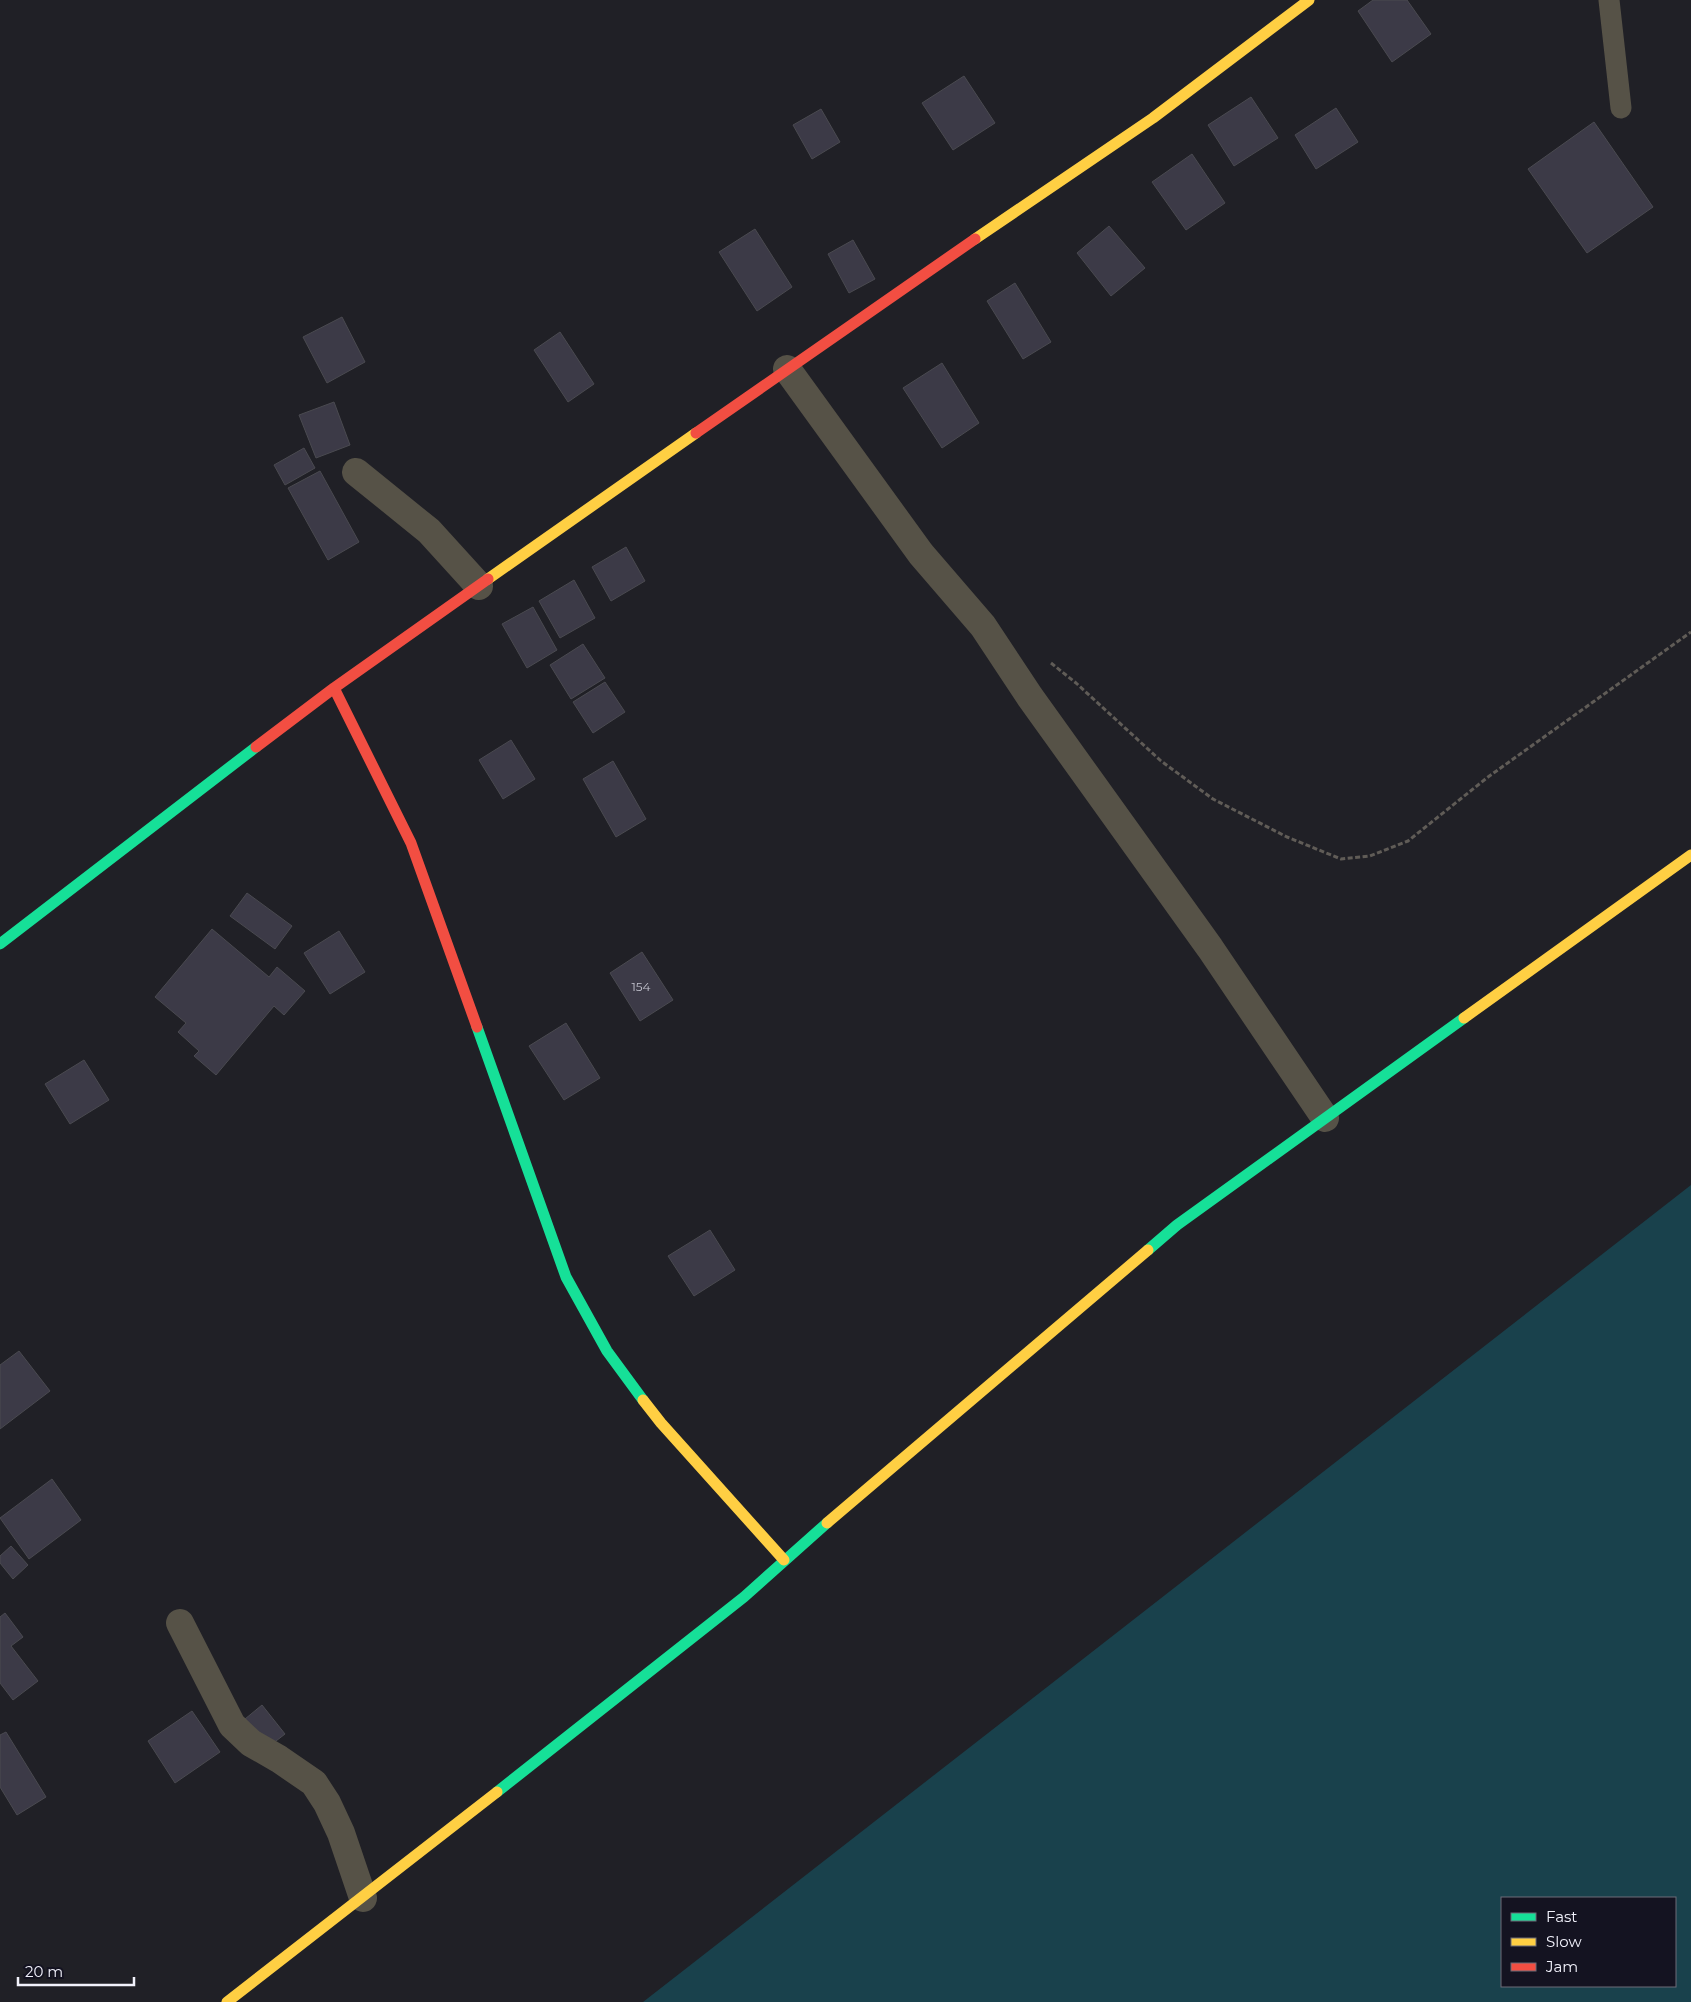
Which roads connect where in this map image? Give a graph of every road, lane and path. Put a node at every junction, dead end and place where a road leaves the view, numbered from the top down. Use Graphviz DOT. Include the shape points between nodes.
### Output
graph roads {
  1 [pos="1309,0"];
  2 [pos="1609,0"];
  3 [pos="1621,108"];
  4 [pos="787,368"];
  5 [pos="356,472"];
  6 [pos="479,586"];
  7 [pos="1691,632"];
  8 [pos="1045,659"];
  9 [pos="334,688"];
  10 [pos="1691,855"];
  11 [pos="0,944"];
  12 [pos="1325,1118"];
  13 [pos="784,1560"];
  14 [pos="180,1623"];
  15 [pos="363,1898"];
  16 [pos="227,2002"];
  1 -- 4 [label="street" via="1153,118"];
  2 -- 3 [label="lane"];
  4 -- 6 [label="street"];
  4 -- 12 [label="street" via="922,554 983,626 1210,948"];
  5 -- 6 [label="street" via="429,531"];
  6 -- 9 [label="street"];
  7 -- 8 [label="path" via="1488,778 1408,841 1370,856 1341,859 1287,837 1213,800 1161,761"];
  9 -- 11 [label="street"];
  9 -- 13 [label="street" via="411,843 566,1277 607,1350 660,1424"];
  10 -- 12 [label="street"];
  12 -- 13 [label="street" via="1177,1225"];
  13 -- 15 [label="street" via="744,1597"];
  14 -- 15 [label="street" via="232,1725 251,1743 314,1783 341,1833"];
  15 -- 16 [label="street"];
}
